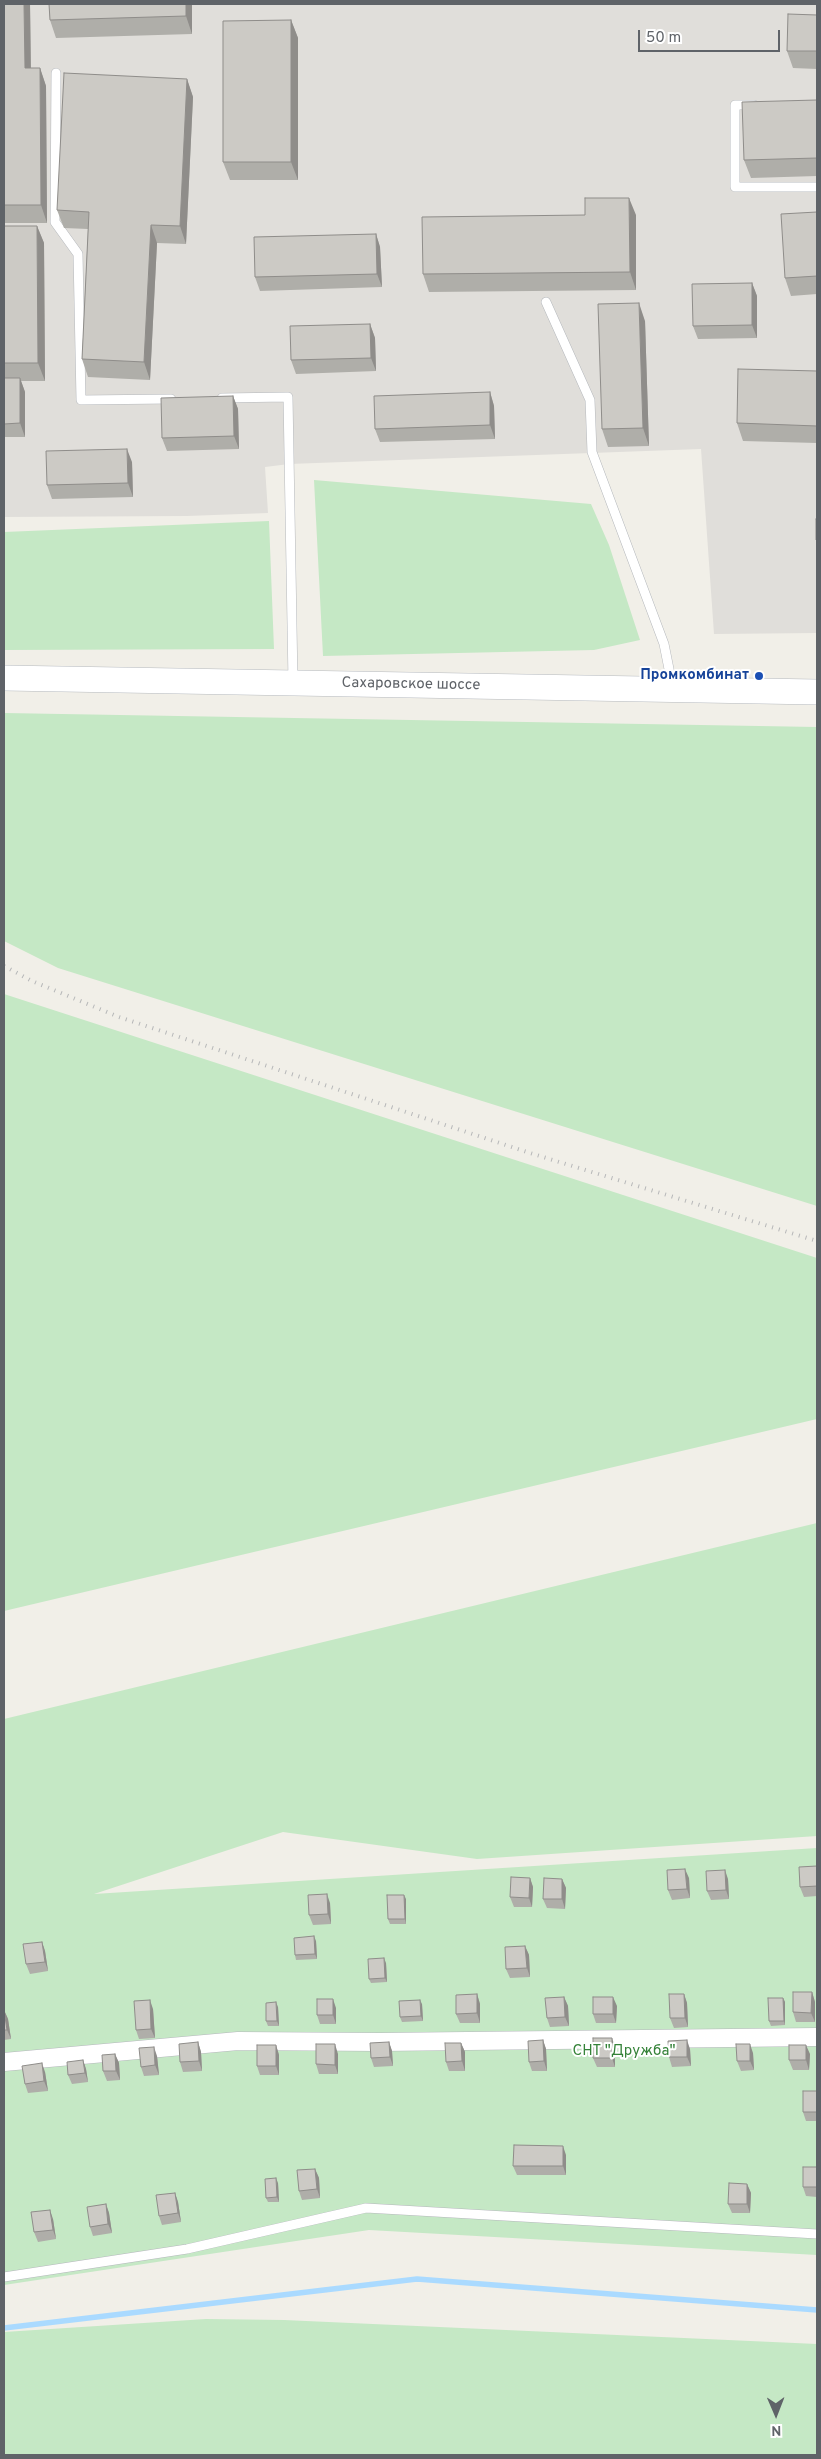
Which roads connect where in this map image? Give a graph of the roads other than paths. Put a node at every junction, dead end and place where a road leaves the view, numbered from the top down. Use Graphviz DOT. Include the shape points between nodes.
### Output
graph roads {
  1 [pos="56,73"];
  2 [pos="763,106"];
  3 [pos="817,187"];
  4 [pos="546,302"];
  5 [pos="209,398"];
  6 [pos="180,399"];
  7 [pos="4,678"];
  8 [pos="293,682"];
  9 [pos="673,690"];
  10 [pos="817,692"];
  11 [pos="817,2037"];
  12 [pos="4,2062"];
  13 [pos="817,2234"];
  14 [pos="4,2277"];
  1 -- 6 [label="lane" via="55,222 78,254 81,400"];
  2 -- 3 [label="lane" via="735,105 735,187"];
  4 -- 9 [label="lane" via="590,400 592,452 664,644"];
  5 -- 8 [label="lane" via="288,397"];
  7 -- 8 [label="main road, Сахаровское шоссе"];
  8 -- 9 [label="main road, Сахаровское шоссе"];
  9 -- 10 [label="main road, Сахаровское шоссе"];
  11 -- 12 [label="street" via="380,2042 238,2040"];
  13 -- 14 [label="lane" via="366,2208 188,2249"];
}
